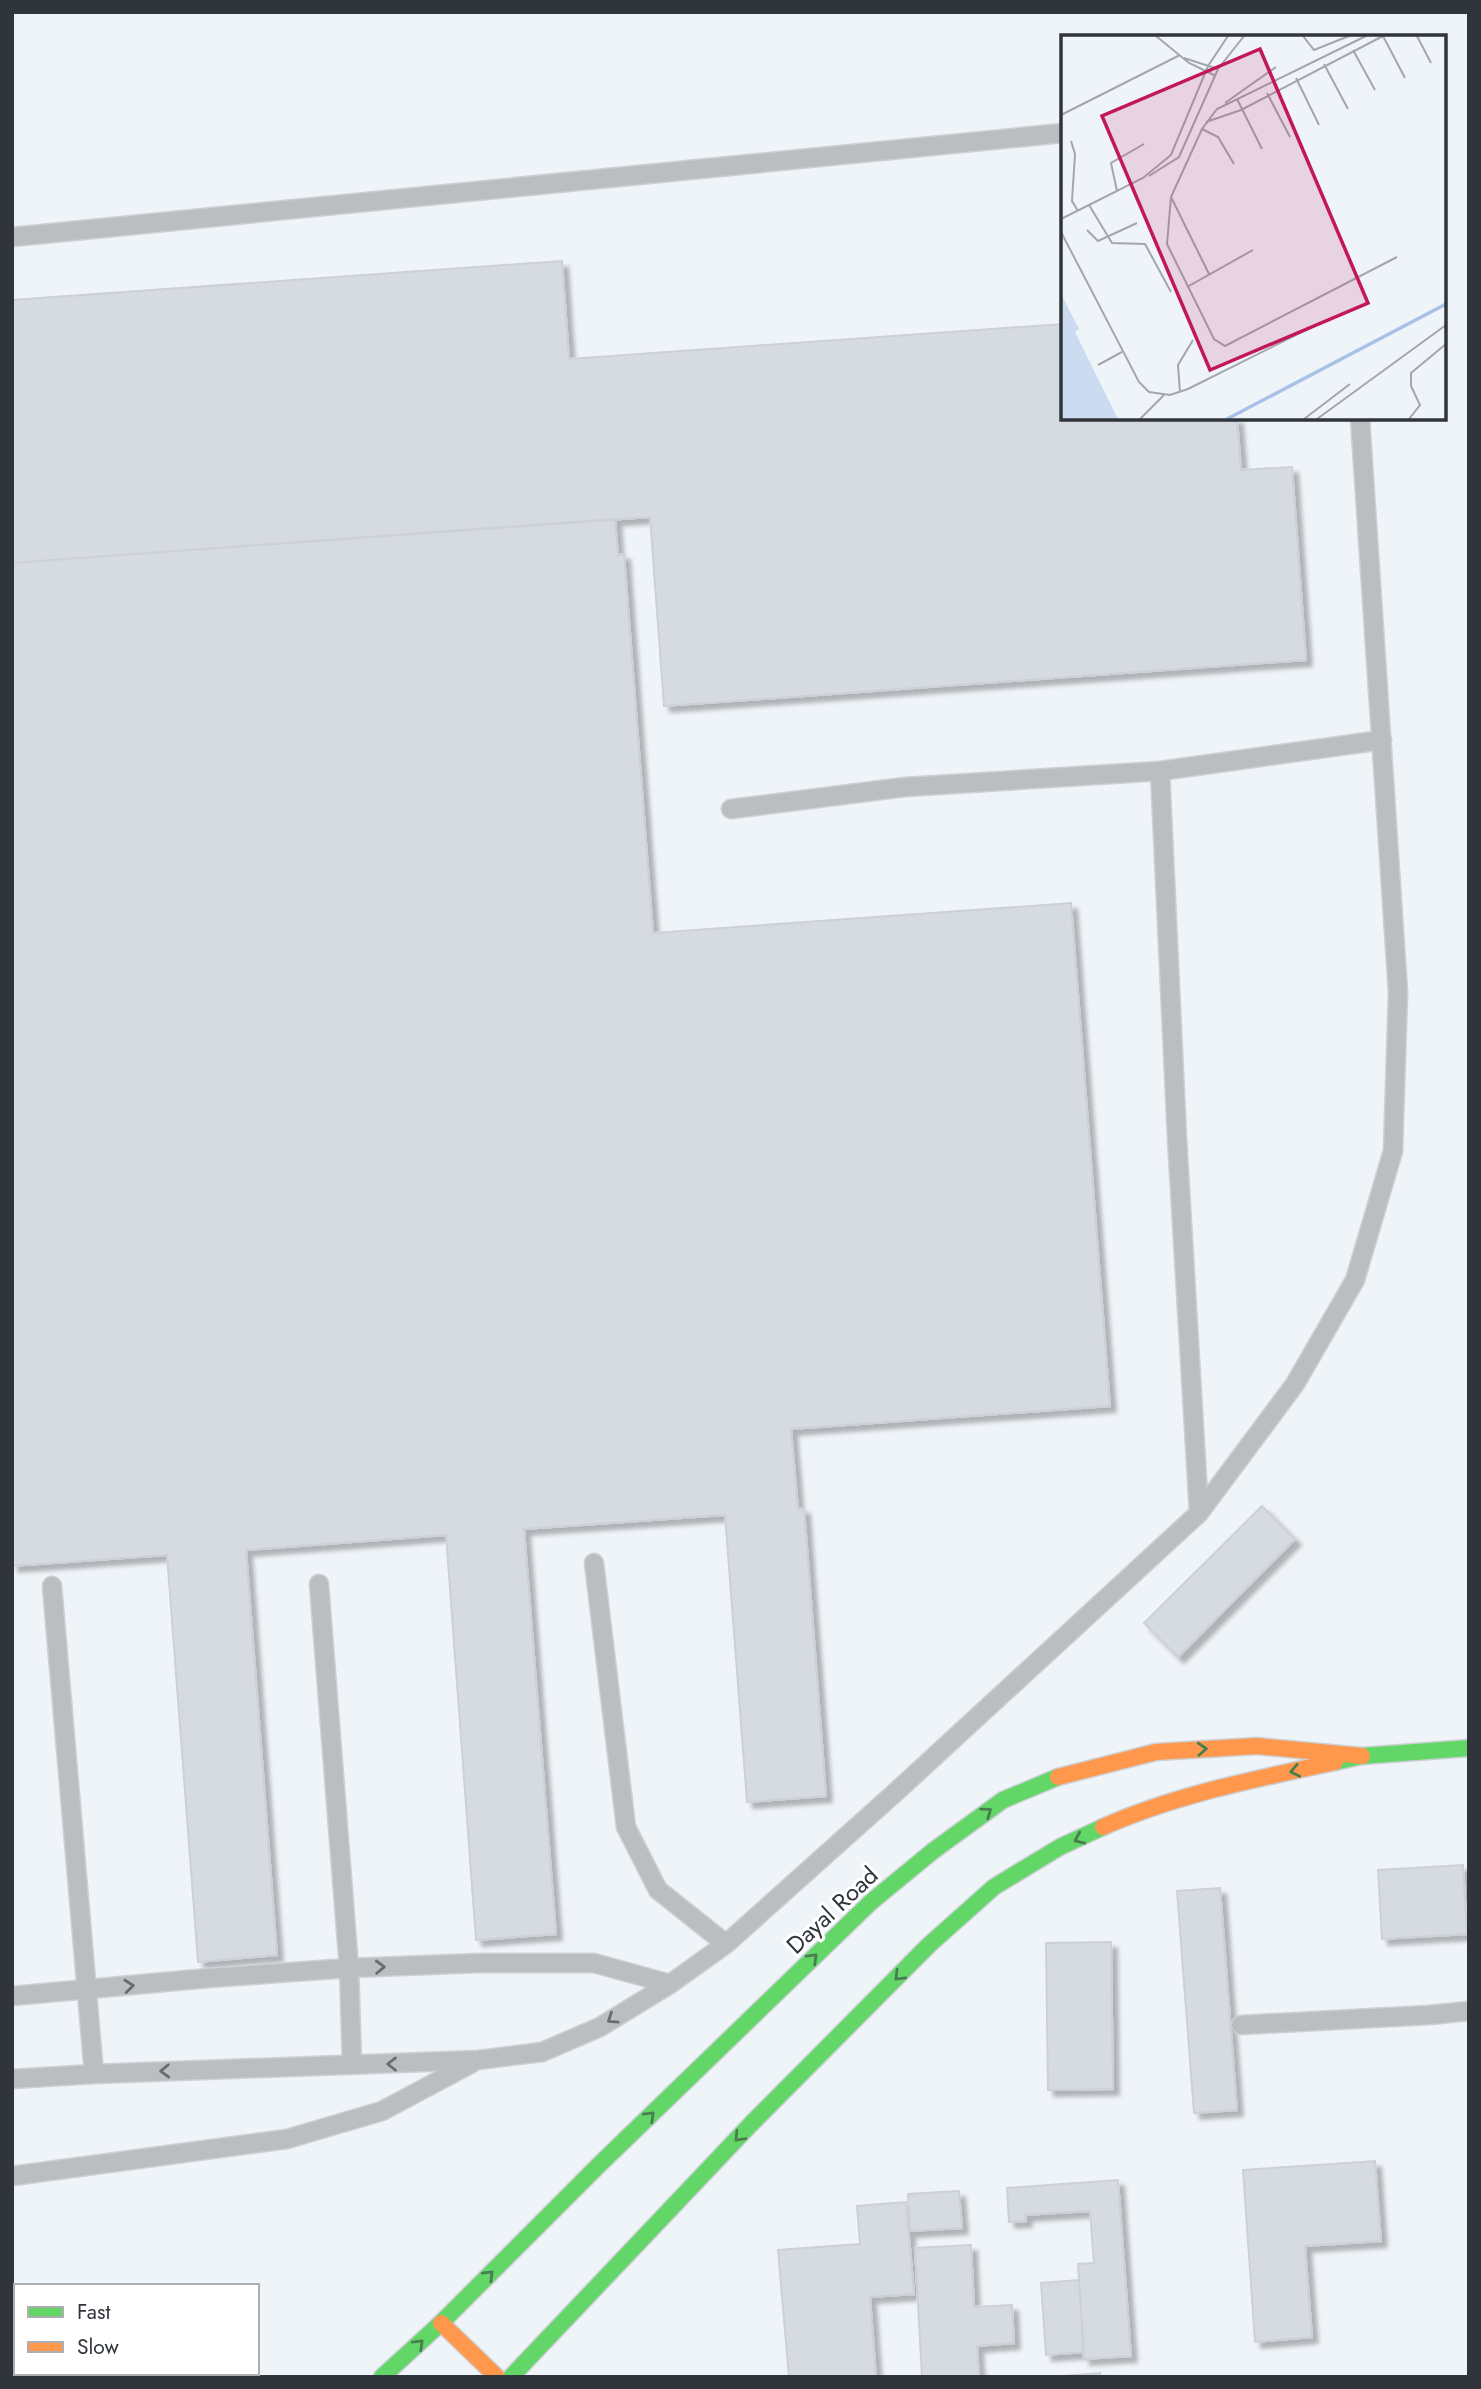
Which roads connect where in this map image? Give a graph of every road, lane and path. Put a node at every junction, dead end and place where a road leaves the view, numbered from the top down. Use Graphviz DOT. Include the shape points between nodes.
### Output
graph roads {
  1 [pos="1061,133"];
  2 [pos="12,237"];
  3 [pos="1360,420"];
  4 [pos="1382,740"];
  5 [pos="1160,771"];
  6 [pos="731,809"];
  7 [pos="1199,1513"];
  8 [pos="594,1563"];
  9 [pos="319,1584"];
  10 [pos="52,1586"];
  11 [pos="1469,1748"];
  12 [pos="1362,1756"];
  13 [pos="726,1944"];
  14 [pos="349,1968"];
  15 [pos="670,1983"];
  16 [pos="87,1990"];
  17 [pos="12,1996"];
  18 [pos="1469,2011"];
  19 [pos="1241,2025"];
  20 [pos="478,2060"];
  21 [pos="352,2064"];
  22 [pos="94,2074"];
  23 [pos="12,2079"];
  24 [pos="12,2176"];
  25 [pos="441,2323"];
  26 [pos="382,2377"];
  27 [pos="496,2377"];
  28 [pos="511,2377"];
  1 -- 2 [label="lane"];
  3 -- 4 [label="lane"];
  4 -- 5 [label="lane"];
  4 -- 7 [label="lane" via="1398,992 1394,1151 1355,1280 1295,1384"];
  5 -- 6 [label="lane" via="905,787"];
  5 -- 7 [label="lane"];
  7 -- 13 [label="lane"];
  8 -- 13 [label="lane" via="626,1827 658,1890"];
  9 -- 14 [label="lane"];
  10 -- 16 [label="lane"];
  11 -- 12 [label="street, Dayal Road"];
  25 -- 12 [label="street, Dayal Road, one-way" via="871,1902 1003,1800 1065,1774 1156,1752 1257,1745"];
  12 -- 28 [label="street, Dayal Road, one-way" via="1223,1786 1129,1816 1060,1847 994,1887 929,1945 751,2124"];
  13 -- 15 [label="lane"];
  14 -- 15 [label="lane, one-way" via="594,1963"];
  16 -- 14 [label="lane, one-way"];
  14 -- 21 [label="lane"];
  15 -- 20 [label="lane, one-way" via="600,2027 542,2052"];
  16 -- 17 [label="lane"];
  16 -- 22 [label="lane"];
  18 -- 19 [label="lane"];
  20 -- 21 [label="lane, one-way"];
  20 -- 24 [label="lane" via="382,2110 287,2139"];
  21 -- 22 [label="lane, one-way"];
  22 -- 23 [label="lane"];
  26 -- 25 [label="street, Dayal Road, one-way"];
  25 -- 27 [label="street"];
}
